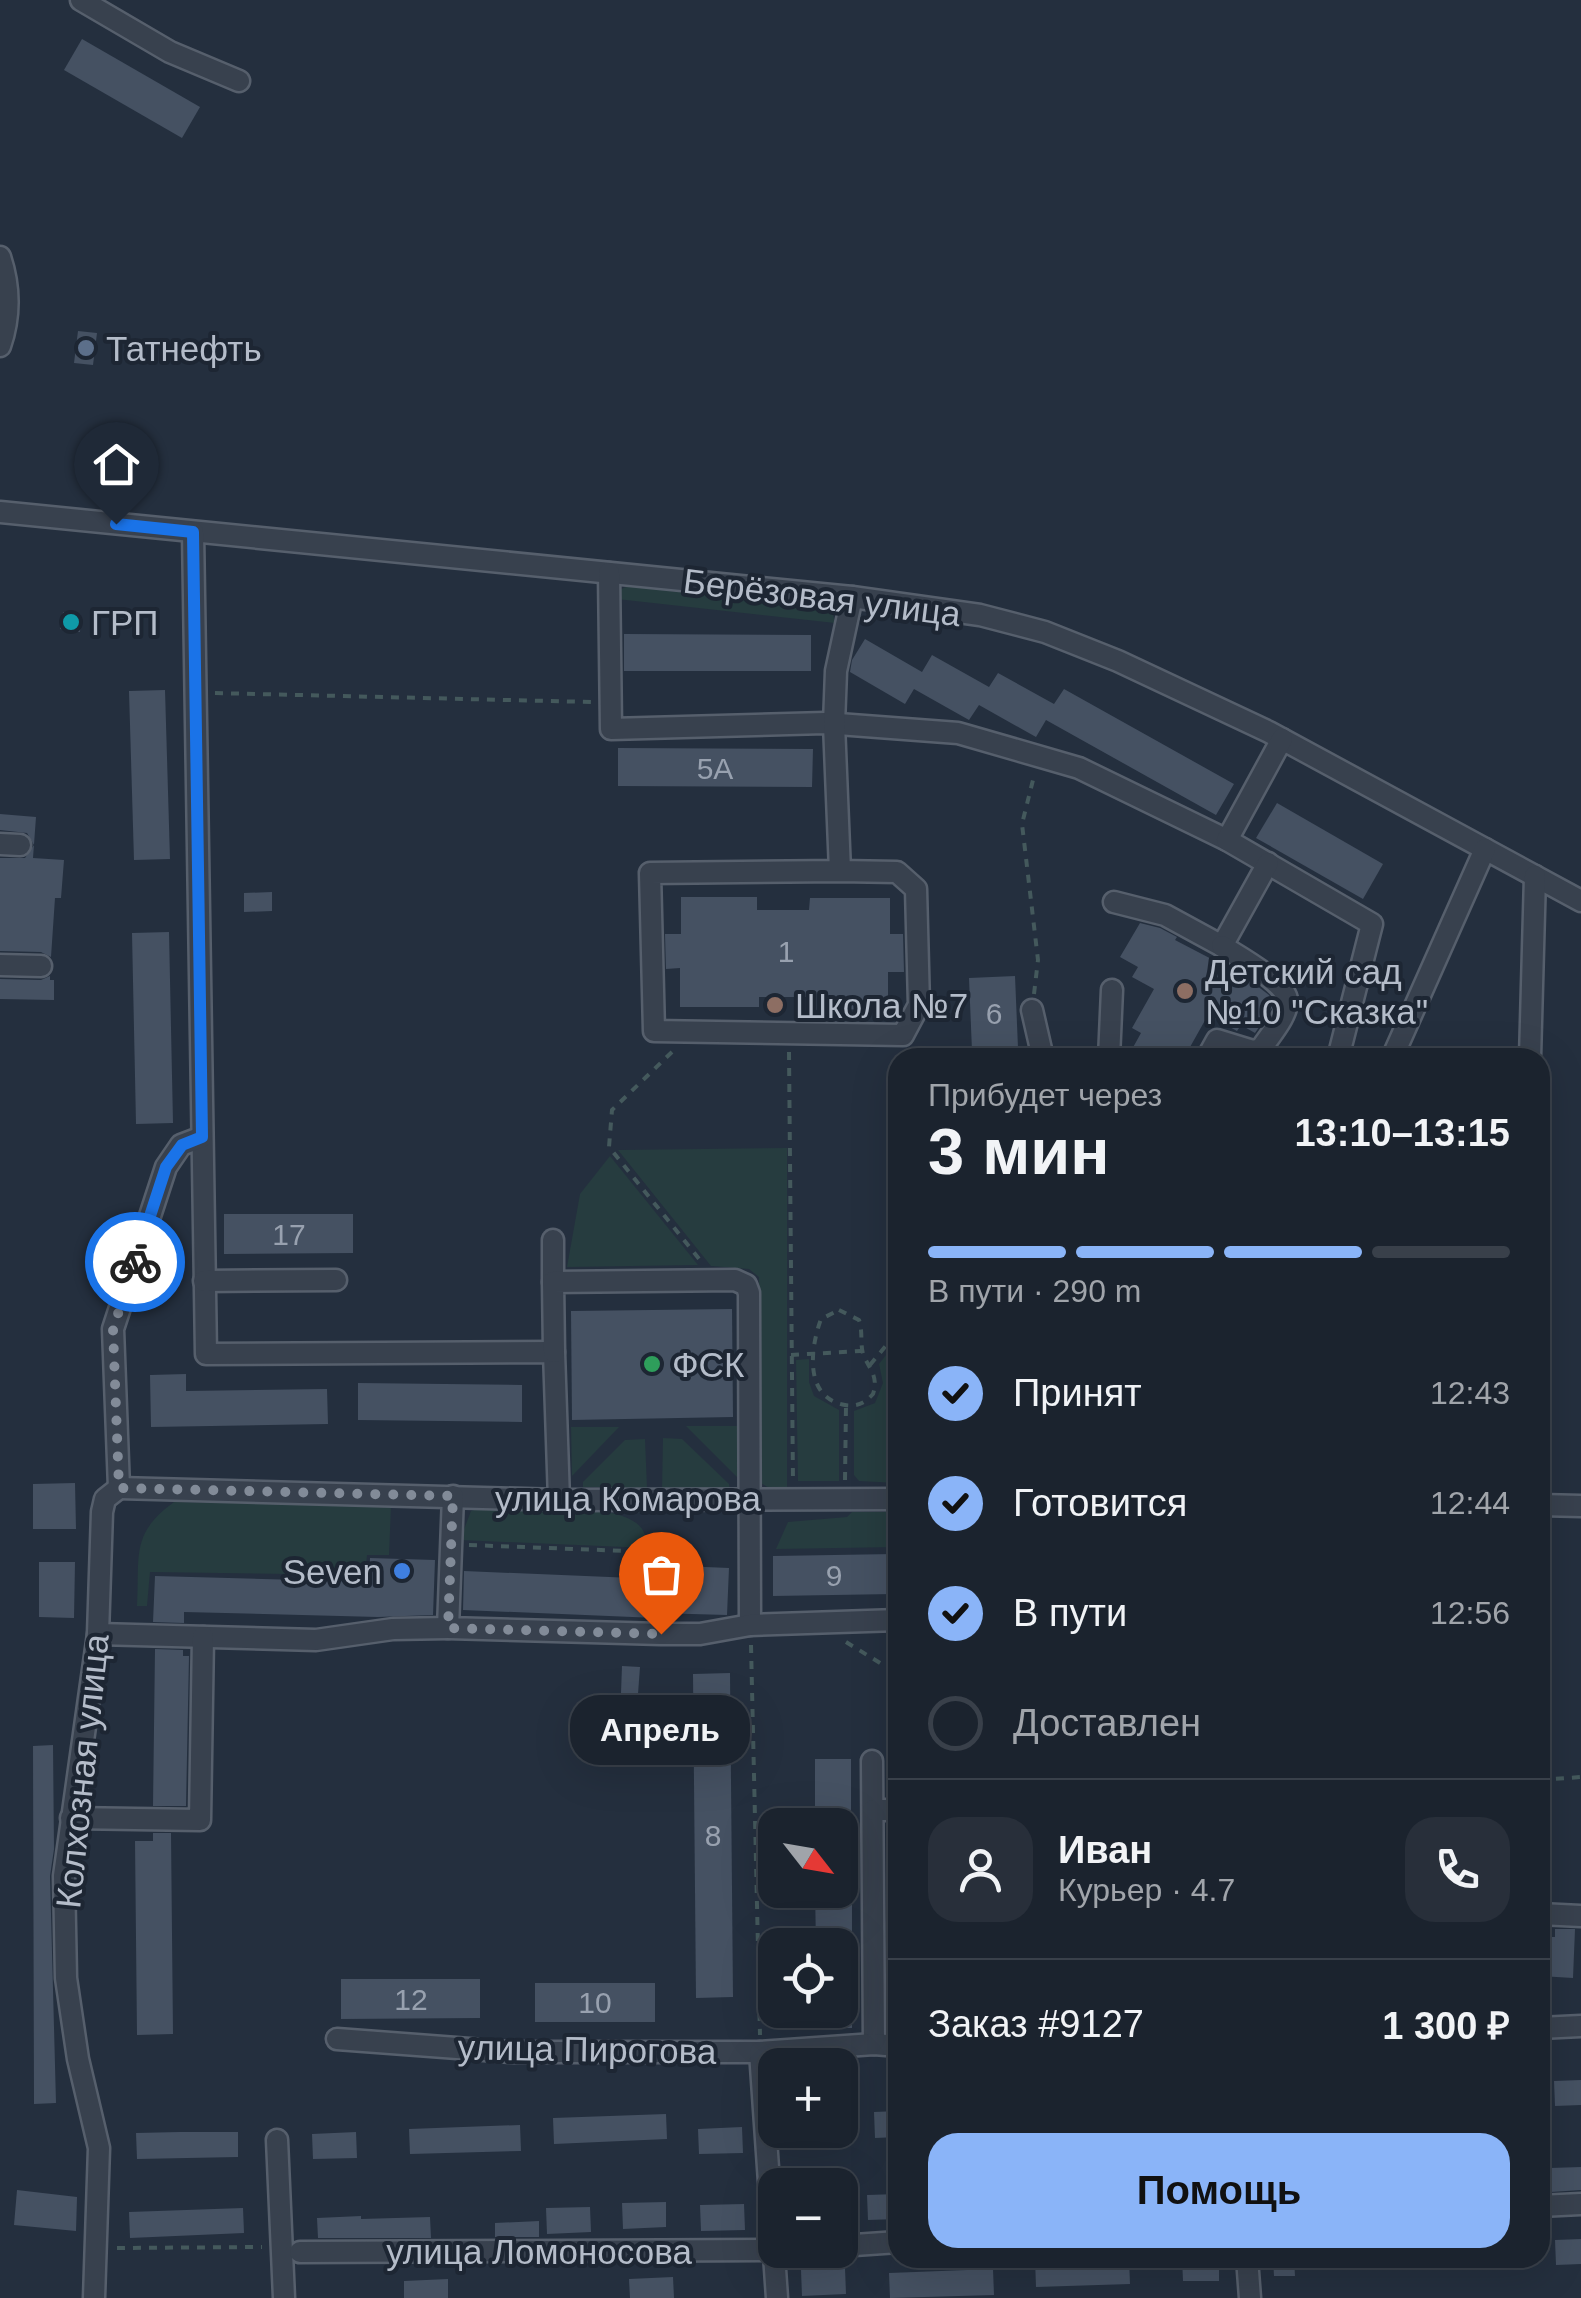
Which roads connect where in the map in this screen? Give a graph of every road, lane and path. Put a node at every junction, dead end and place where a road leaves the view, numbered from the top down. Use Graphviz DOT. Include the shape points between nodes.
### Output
graph roads {
  1 [pos="96,3"];
  2 [pos="239,82"];
  3 [pos="0,257"];
  4 [pos="0,346"];
  5 [pos="0,512"];
  6 [pos="193,532"];
  7 [pos="610,573"];
  8 [pos="852,597"];
  9 [pos="196,692"];
  10 [pos="610,703"];
  11 [pos="834,724"];
  12 [pos="1282,740"];
  13 [pos="1039,757"];
  14 [pos="1228,840"];
  15 [pos="1485,849"];
  16 [pos="1268,863"];
  17 [pos="840,870"];
  18 [pos="1535,876"];
  19 [pos="1581,901"];
  20 [pos="1114,902"];
  21 [pos="1222,946"];
  22 [pos="0,965"];
  23 [pos="41,966"];
  24 [pos="1112,990"];
  25 [pos="1032,1010"];
  26 [pos="693,1031"];
  27 [pos="788,1033"];
  28 [pos="1040,1048"];
  29 [pos="1109,1048"];
  30 [pos="1213,1048"];
  31 [pos="1243,1048"];
  32 [pos="1262,1048"];
  33 [pos="1341,1048"];
  34 [pos="1396,1048"];
  35 [pos="1530,1048"];
  36 [pos="202,1137"];
  37 [pos="553,1240"];
  38 [pos="204,1280"];
  39 [pos="336,1280"];
  40 [pos="716,1280"];
  41 [pos="553,1282"];
  42 [pos="888,1342"];
  43 [pos="862,1351"];
  44 [pos="554,1352"];
  45 [pos="814,1355"];
  46 [pos="791,1356"];
  47 [pos="870,1365"];
  48 [pos="846,1405"];
  49 [pos="119,1488"];
  50 [pos="453,1496"];
  51 [pos="793,1498"];
  52 [pos="752,1499"];
  53 [pos="844,1499"];
  54 [pos="888,1499"];
  55 [pos="559,1500"];
  56 [pos="1550,1505"];
  57 [pos="1581,1506"];
  58 [pos="449,1544"];
  59 [pos="654,1552"];
  60 [pos="888,1620"];
  61 [pos="816,1623"];
  62 [pos="750,1625"];
  63 [pos="448,1628"];
  64 [pos="98,1634"];
  65 [pos="203,1636"];
  66 [pos="888,1668"];
  67 [pos="872,1761"];
  68 [pos="1581,1777"];
  69 [pos="1550,1779"];
  70 [pos="873,1810"];
  71 [pos="888,1810"];
  72 [pos="70,1818"];
  73 [pos="1550,1914"];
  74 [pos="1581,1916"];
  75 [pos="1581,2026"];
  76 [pos="1550,2028"];
  77 [pos="337,2039"];
  78 [pos="874,2044"];
  79 [pos="888,2045"];
  80 [pos="760,2048"];
  81 [pos="817,2048"];
  82 [pos="758,2052"];
  83 [pos="277,2140"];
  84 [pos="1581,2204"];
  85 [pos="1550,2206"];
  86 [pos="888,2243"];
  87 [pos="858,2245"];
  88 [pos="97,2248"];
  89 [pos="290,2249"];
  90 [pos="758,2250"];
  91 [pos="776,2268"];
  92 [pos="1248,2268"];
  93 [pos="94,2298"];
  94 [pos="284,2298"];
  95 [pos="777,2298"];
  96 [pos="1250,2298"];
  1 -- 2 [label="street" via="170,52"];
  3 -- 4 [label="street" via="8,305"];
  5 -- 6 [label="street, Берёзовая улица"];
  6 -- 7 [label="street, Берёзовая улица"];
  6 -- 9 [label="street"];
  7 -- 8 [label="street, Берёзовая улица"];
  7 -- 10 [label="street"];
  8 -- 11 [label="street" via="836,671"];
  8 -- 12 [label="street, Берёзовая улица" via="980,615 1045,632"];
  9 -- 10 [label="path"];
  9 -- 36 [label="street"];
  10 -- 11 [label="street" via="610,729"];
  11 -- 13 [label="street" via="958,733"];
  11 -- 17 [label="street"];
  12 -- 14 [label="street"];
  12 -- 15 [label="street, Берёзовая улица"];
  13 -- 14 [label="street" via="1079,768"];
  13 -- 25 [label="path" via="1022,824 1038,960"];
  14 -- 16 [label="street"];
  15 -- 18 [label="street, Берёзовая улица"];
  15 -- 34 [label="street"];
  16 -- 21 [label="street"];
  16 -- 33 [label="street" via="1372,924"];
  17 -- 26 [label="street" via="650,872 654,1031"];
  17 -- 27 [label="street" via="897,872 916,889 919,1005 903,1035"];
  18 -- 19 [label="street, Берёзовая улица"];
  18 -- 35 [label="street"];
  20 -- 21 [label="street" via="1165,915"];
  21 -- 32 [label="street" via="1285,992 1285,1010"];
  22 -- 23 [label="street"];
  24 -- 29 [label="street"];
  25 -- 28 [label="street"];
  26 -- 27 [label="street"];
  26 -- 40 [label="path" via="612,1110 608,1147"];
  27 -- 46 [label="path"];
  30 -- 31 [label="street" via="1217,1040"];
  36 -- 38 [label="street"];
  36 -- 49 [label="street" via="182,1145 166,1167 113,1329"];
  37 -- 41 [label="street"];
  38 -- 39 [label="street"];
  38 -- 44 [label="street" via="206,1354"];
  40 -- 41 [label="street"];
  40 -- 52 [label="street" via="735,1280 748,1293"];
  41 -- 44 [label="street"];
  42 -- 47 [label="path"];
  43 -- 45 [label="path"];
  43 -- 45 [label="path" via="859,1320 839,1310 820,1319"];
  43 -- 47 [label="path"];
  44 -- 55 [label="street"];
  45 -- 46 [label="path"];
  45 -- 48 [label="path" via="817,1390"];
  46 -- 51 [label="path"];
  47 -- 48 [label="path" via="873,1394"];
  48 -- 53 [label="path"];
  49 -- 50 [label="street, улица Комарова"];
  49 -- 64 [label="street, Колхозная улица" via="105,1499 102,1512"];
  50 -- 55 [label="street, улица Комарова"];
  50 -- 58 [label="street"];
  51 -- 52 [label="street, улица Комарова"];
  51 -- 53 [label="street, улица Комарова"];
  52 -- 55 [label="street, улица Комарова"];
  52 -- 62 [label="street"];
  53 -- 54 [label="street, улица Комарова"];
  56 -- 57 [label="street"];
  58 -- 59 [label="path"];
  58 -- 63 [label="street"];
  60 -- 61 [label="street"];
  61 -- 62 [label="street"];
  61 -- 66 [label="path"];
  62 -- 63 [label="street" via="700,1634"];
  62 -- 80 [label="path"];
  63 -- 65 [label="street" via="316,1640"];
  64 -- 65 [label="street"];
  64 -- 72 [label="street, Колхозная улица"];
  65 -- 72 [label="street" via="200,1820"];
  67 -- 70 [label="street"];
  68 -- 69 [label="path"];
  70 -- 71 [label="street"];
  70 -- 78 [label="street"];
  72 -- 88 [label="street, Колхозная улица" via="66,1978 98,2148"];
  73 -- 74 [label="street"];
  75 -- 76 [label="street"];
  77 -- 82 [label="street, улица Пирогова" via="511,2052"];
  78 -- 79 [label="street, улица Пирогова"];
  78 -- 81 [label="street, улица Пирогова"];
  83 -- 89 [label="street"];
  84 -- 85 [label="street"];
  86 -- 87 [label="street"];
  88 -- 89 [label="path"];
  88 -- 93 [label="street, Колхозная улица"];
  89 -- 90 [label="street, улица Ломоносова"];
  89 -- 94 [label="street"];
  91 -- 95 [label="street"];
  92 -- 96 [label="street"];
}
